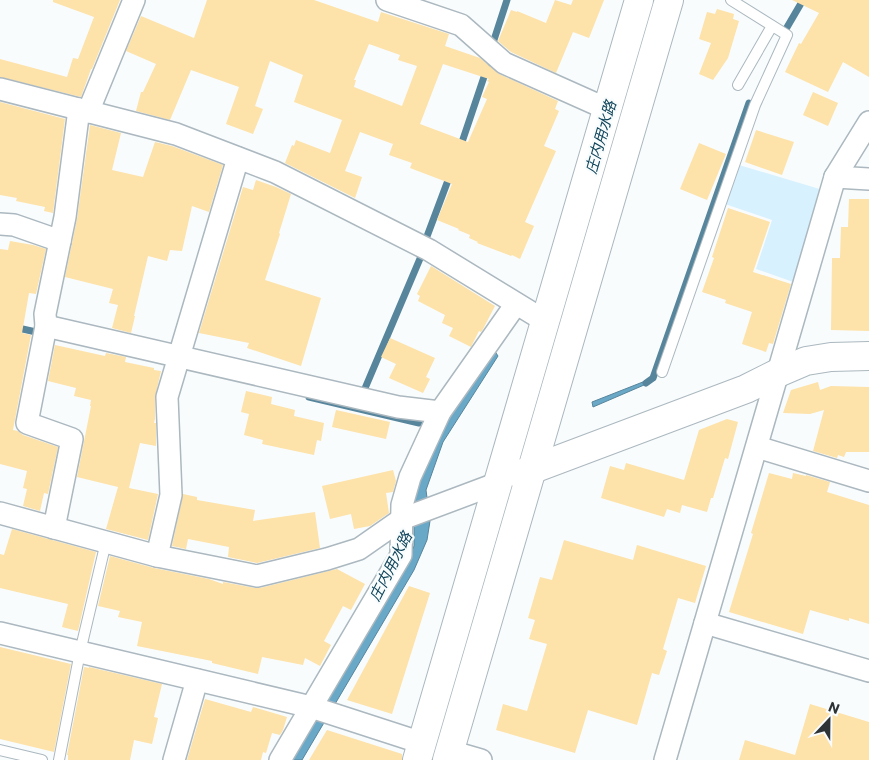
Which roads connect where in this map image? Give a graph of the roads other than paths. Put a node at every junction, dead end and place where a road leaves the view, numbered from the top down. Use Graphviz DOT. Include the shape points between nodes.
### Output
graph roads {
  1 [pos="134,0"];
  2 [pos="387,0"];
  3 [pos="639,0"];
  4 [pos="669,0"];
  5 [pos="731,0"];
  6 [pos="772,26"];
  7 [pos="738,85"];
  8 [pos="0,89"];
  9 [pos="607,109"];
  10 [pos="84,111"];
  11 [pos="869,122"];
  12 [pos="238,158"];
  13 [pos="835,177"];
  14 [pos="869,179"];
  15 [pos="0,224"];
  16 [pos="60,240"];
  17 [pos="516,304"];
  18 [pos="545,322"];
  19 [pos="46,326"];
  20 [pos="869,356"];
  21 [pos="178,357"];
  22 [pos="662,372"];
  23 [pos="778,373"];
  24 [pos="440,412"];
  25 [pos="757,447"];
  26 [pos="532,470"];
  27 [pos="869,481"];
  28 [pos="498,483"];
  29 [pos="0,513"];
  30 [pos="405,518"];
  31 [pos="54,528"];
  32 [pos="106,542"];
  33 [pos="157,556"];
  34 [pos="705,623"];
  35 [pos="0,633"];
  36 [pos="80,652"];
  37 [pos="869,671"];
  38 [pos="197,680"];
  39 [pos="320,710"];
  40 [pos="0,750"];
  41 [pos="420,751"];
  42 [pos="448,756"];
  43 [pos="42,760"];
  44 [pos="59,760"];
  45 [pos="174,760"];
  46 [pos="280,760"];
  47 [pos="480,760"];
  48 [pos="665,760"];
  1 -- 10 [label="street"];
  2 -- 9 [label="street" via="461,25 504,63"];
  3 -- 9 [label="street"];
  4 -- 26 [label="street"];
  5 -- 6 [label="lane"];
  6 -- 7 [label="lane"];
  6 -- 22 [label="lane" via="787,35 755,105"];
  8 -- 10 [label="street"];
  9 -- 18 [label="street"];
  10 -- 12 [label="street" via="176,134"];
  10 -- 16 [label="street"];
  11 -- 13 [label="street"];
  12 -- 17 [label="street" via="275,172 429,250"];
  12 -- 21 [label="street"];
  13 -- 14 [label="street"];
  13 -- 23 [label="street"];
  15 -- 16 [label="street" via="14,225"];
  16 -- 19 [label="street"];
  17 -- 18 [label="street"];
  17 -- 24 [label="street"];
  18 -- 28 [label="street"];
  19 -- 21 [label="street"];
  19 -- 31 [label="street" via="27,422 72,439"];
  20 -- 23 [label="street" via="806,361"];
  21 -- 24 [label="street" via="398,407"];
  21 -- 33 [label="street" via="167,397 171,495"];
  23 -- 25 [label="street"];
  23 -- 26 [label="street" via="746,389"];
  24 -- 30 [label="street" via="410,477 402,504"];
  25 -- 27 [label="street"];
  25 -- 34 [label="street"];
  26 -- 28 [label="street"];
  26 -- 42 [label="street"];
  28 -- 30 [label="street"];
  28 -- 41 [label="street"];
  29 -- 31 [label="street"];
  30 -- 33 [label="street" via="359,549 257,576"];
  30 -- 39 [label="street" via="401,555"];
  31 -- 32 [label="street"];
  32 -- 33 [label="street"];
  32 -- 36 [label="lane"];
  34 -- 37 [label="street"];
  34 -- 48 [label="street"];
  35 -- 36 [label="street"];
  36 -- 38 [label="street"];
  36 -- 44 [label="lane"];
  38 -- 39 [label="street"];
  38 -- 45 [label="street"];
  39 -- 41 [label="street"];
  39 -- 46 [label="street"];
  40 -- 43 [label="lane"];
  42 -- 47 [label="street"];
}
